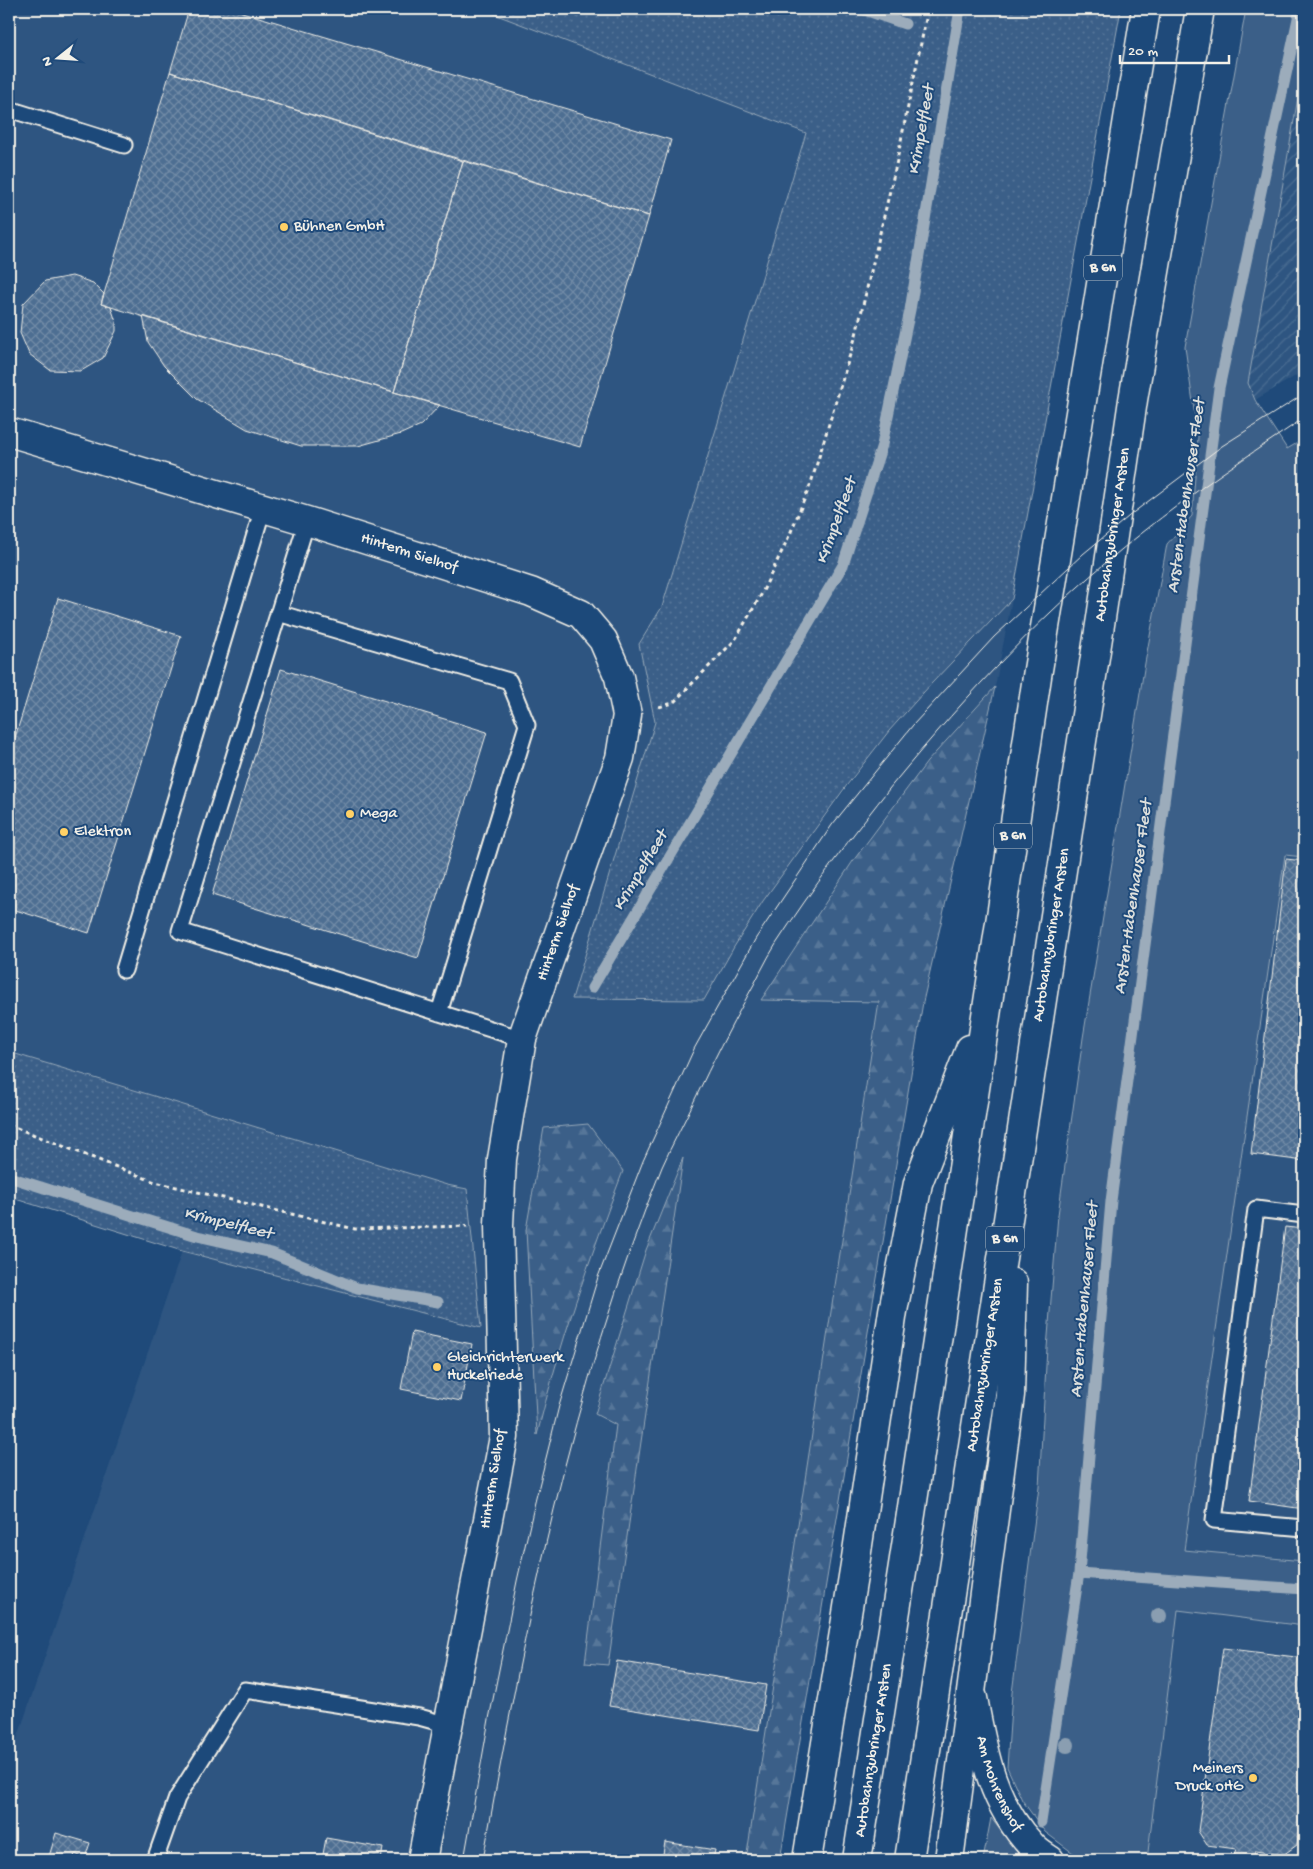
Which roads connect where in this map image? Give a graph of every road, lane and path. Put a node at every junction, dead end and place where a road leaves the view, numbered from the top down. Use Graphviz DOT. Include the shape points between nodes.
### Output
graph roads {
  1 [pos="928,9"];
  2 [pos="1146,9"];
  3 [pos="1200,9"];
  4 [pos="9,110"];
  5 [pos="124,145"];
  6 [pos="9,432"];
  7 [pos="263,508"];
  8 [pos="307,521"];
  9 [pos="278,613"];
  10 [pos="626,715"];
  11 [pos="124,970"];
  12 [pos="988,1003"];
  13 [pos="439,1013"];
  14 [pos="522,1039"];
  15 [pos="9,1125"];
  16 [pos="1015,1177"];
  17 [pos="1304,1215"];
  18 [pos="499,1225"];
  19 [pos="1304,1528"];
  20 [pos="972,1692"];
  21 [pos="448,1725"];
  22 [pos="155,1860"];
  23 [pos="422,1860"];
  24 [pos="807,1860"];
  25 [pos="857,1860"];
  26 [pos="909,1860"];
  27 [pos="950,1860"];
  28 [pos="1050,1860"];
  1 -- 10 [label="path" via="856,335 811,483 790,534 735,640 674,703"];
  2 -- 12 [label="main road, Autobahnzubringer Arsten / B 6n" via="1038,670"];
  3 -- 16 [label="main road, Autobahnzubringer Arsten / B 6n" via="1133,400"];
  4 -- 5 [label="lane"];
  6 -- 7 [label="main road, Hinterm Sielhof"];
  7 -- 8 [label="main road, Hinterm Sielhof"];
  7 -- 11 [label="lane"];
  8 -- 9 [label="lane"];
  8 -- 10 [label="main road, Hinterm Sielhof" via="531,592 581,614 603,640 619,678"];
  9 -- 13 [label="lane" via="509,681 527,725"];
  9 -- 13 [label="lane" via="180,931"];
  10 -- 14 [label="main road, Hinterm Sielhof" via="620,758"];
  12 -- 24 [label="main road" via="918,1183 893,1311"];
  12 -- 25 [label="main road, Autobahnzubringer Arsten / B 6n"];
  13 -- 14 [label="lane"];
  14 -- 18 [label="main road, Hinterm Sielhof" via="502,1159"];
  15 -- 18 [label="path" via="155,1182 356,1229"];
  16 -- 20 [label="main road" via="1010,1395"];
  16 -- 26 [label="main road, Autobahnzubringer Arsten / B 6n"];
  17 -- 19 [label="lane" via="1256,1209 1214,1520"];
  18 -- 21 [label="main road, Hinterm Sielhof" via="504,1437"];
  20 -- 27 [label="main road"];
  20 -- 28 [label="main road, Am Mohrenshof" via="990,1777 1006,1812 1032,1847"];
  21 -- 22 [label="lane" via="419,1717 245,1690 177,1798"];
  21 -- 23 [label="main road, Hinterm Sielhof"];
}
